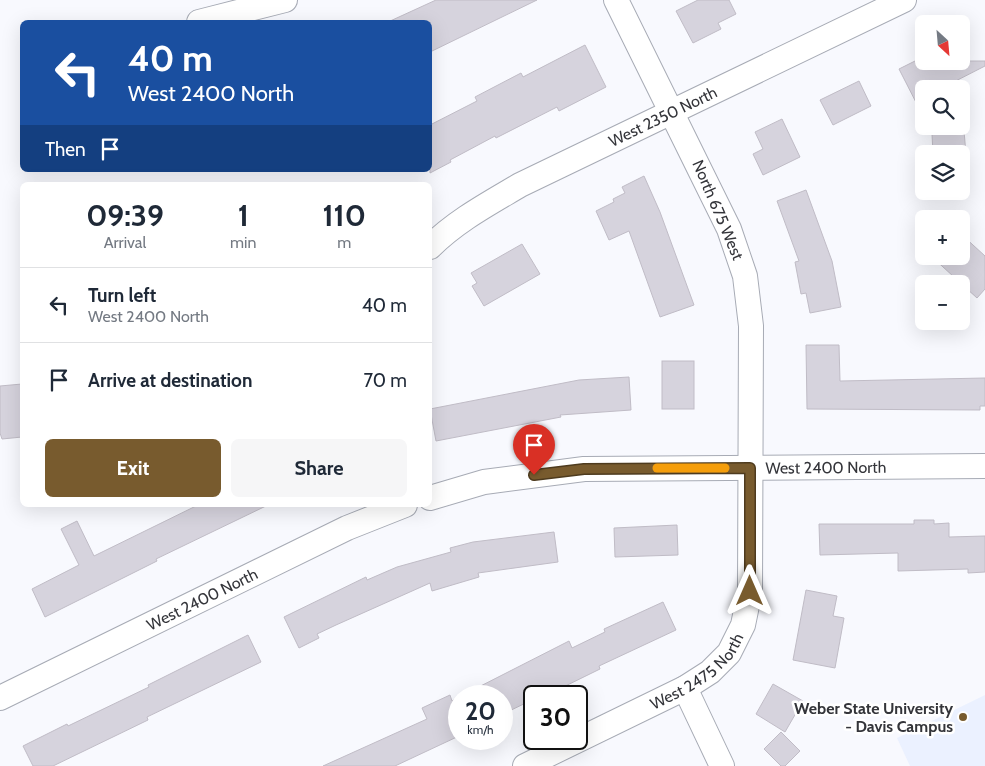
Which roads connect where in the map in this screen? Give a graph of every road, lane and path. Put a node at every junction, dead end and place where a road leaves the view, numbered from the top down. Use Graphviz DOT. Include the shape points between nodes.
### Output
graph roads {
  1 [pos="285,0"];
  2 [pos="616,0"];
  3 [pos="904,0"];
  4 [pos="207,20"];
  5 [pos="672,111"];
  6 [pos="432,246"];
  7 [pos="985,466"];
  8 [pos="750,468"];
  9 [pos="432,497"];
  10 [pos="401,507"];
  11 [pos="685,688"];
  12 [pos="0,698"];
  13 [pos="525,766"];
  14 [pos="722,766"];
  1 -- 4 [label="street"];
  2 -- 5 [label="street, North 675 West"];
  3 -- 5 [label="street, West 2350 North"];
  5 -- 6 [label="street, West 2350 North" via="520,185 466,217"];
  5 -- 8 [label="street, North 675 West" via="729,229 745,276 751,326"];
  7 -- 8 [label="street, West 2400 North"];
  8 -- 9 [label="street, West 2400 North" via="584,469 484,482"];
  8 -- 11 [label="street, West 2475 North" via="750,591 744,625 729,653 710,672"];
  10 -- 12 [label="street, West 2400 North" via="347,528"];
  11 -- 13 [label="street, West 2475 North"];
  11 -- 14 [label="street"];
}
